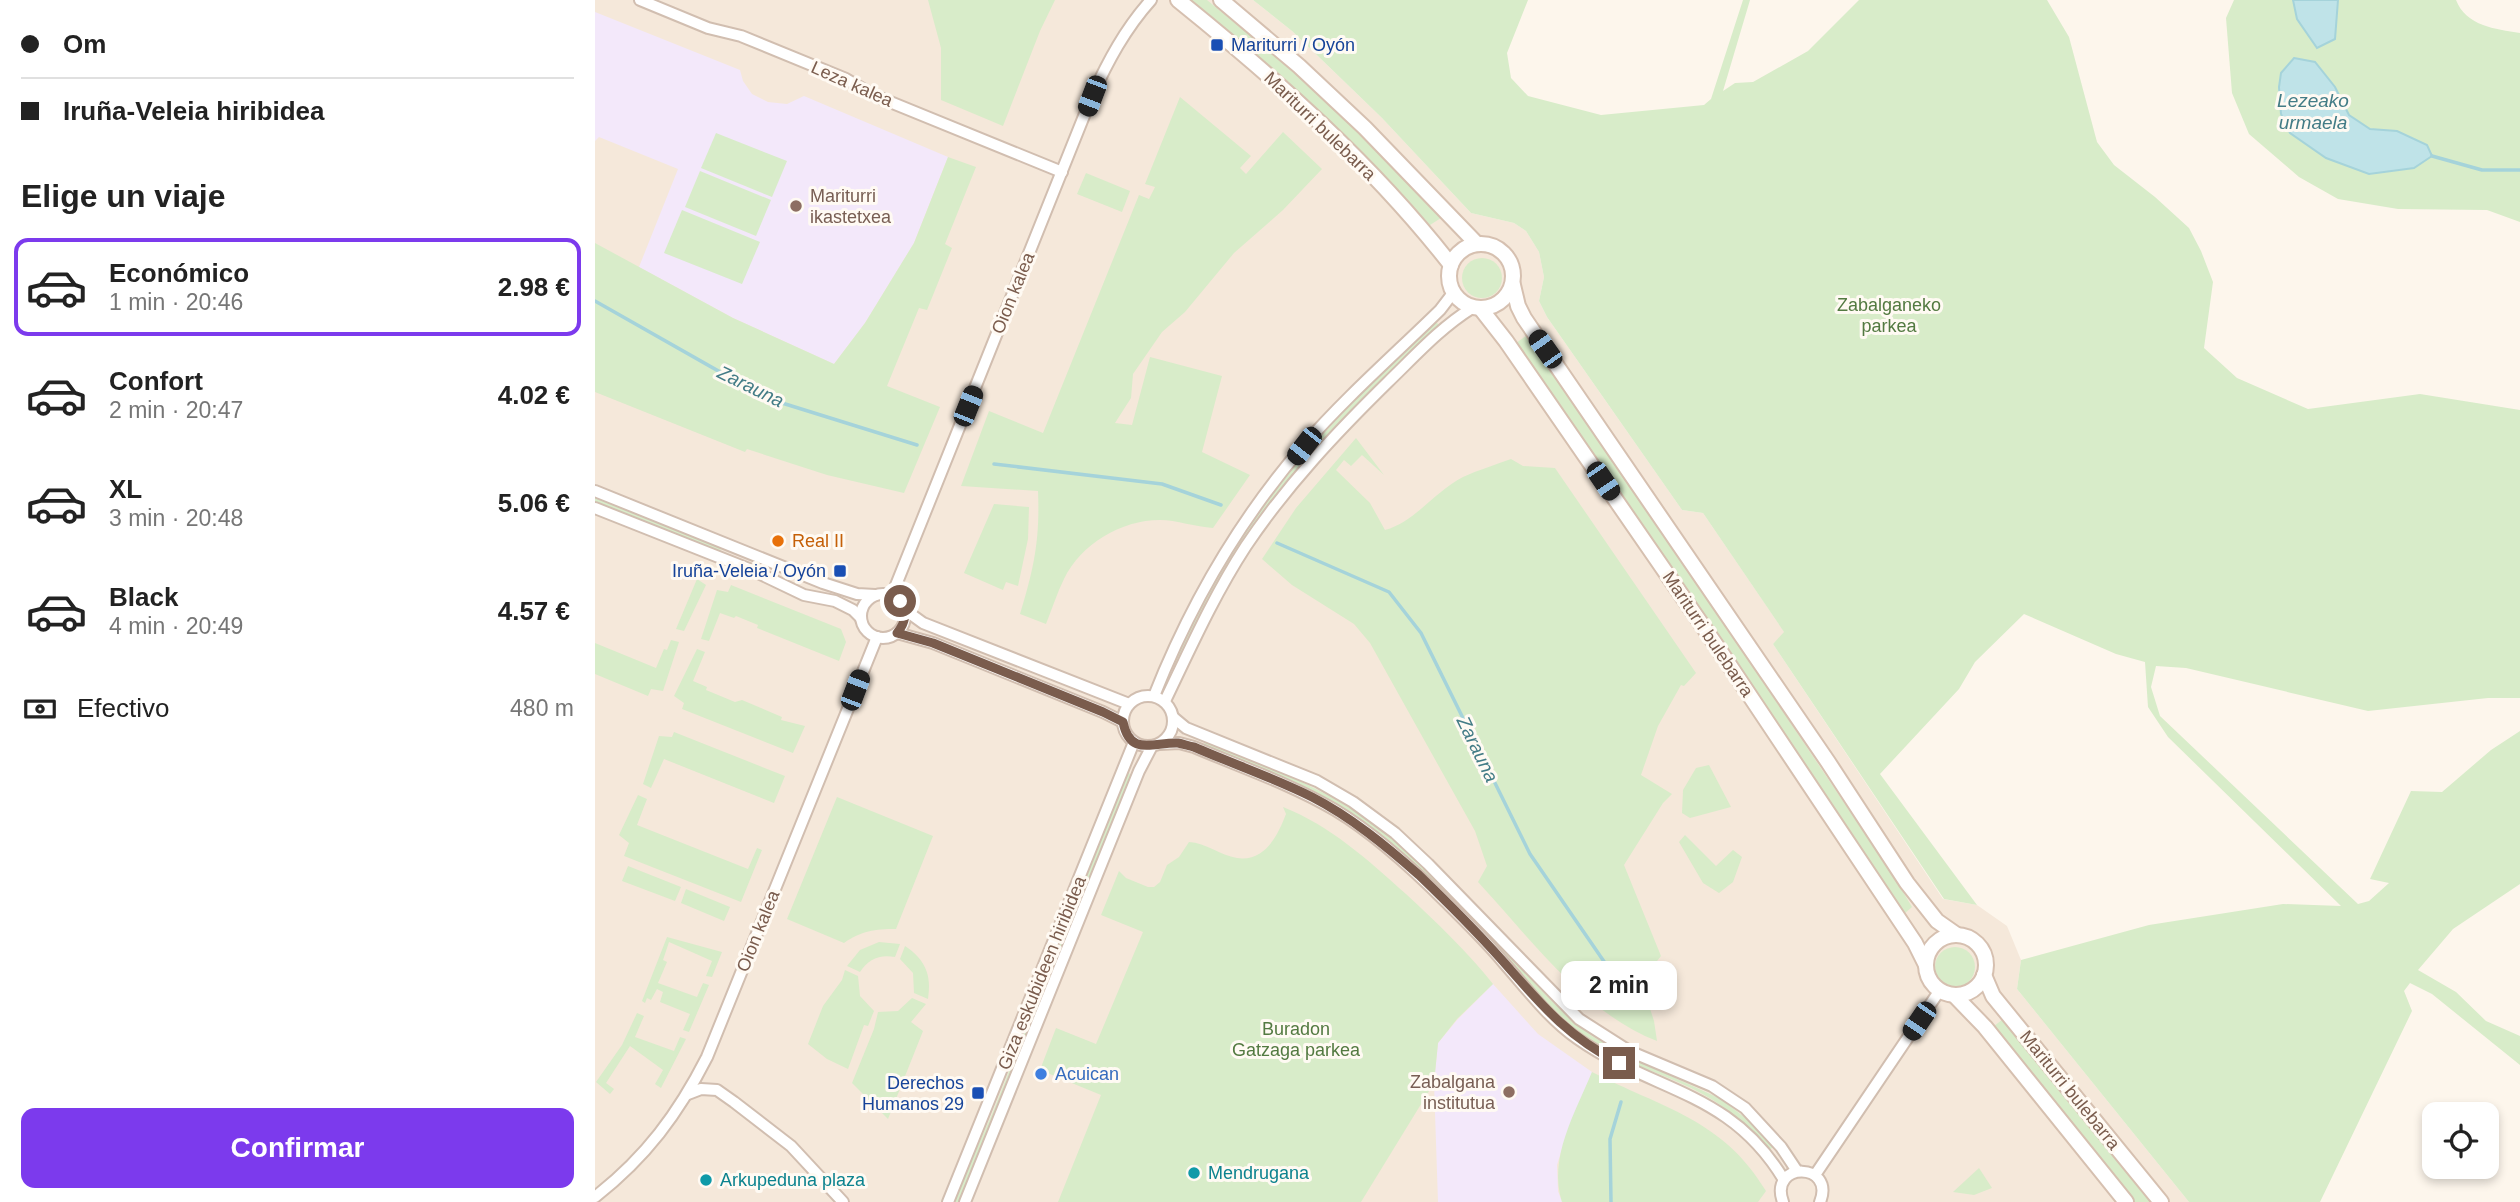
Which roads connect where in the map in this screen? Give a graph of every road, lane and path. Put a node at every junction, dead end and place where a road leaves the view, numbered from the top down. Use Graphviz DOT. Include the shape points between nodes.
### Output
graph roads {
  1 [pos="640,0"];
  2 [pos="1151,0"];
  3 [pos="1178,0"];
  4 [pos="1221,0"];
  5 [pos="1062,172"];
  6 [pos="1477,244"];
  7 [pos="1451,265"];
  8 [pos="1513,285"];
  9 [pos="1453,293"];
  10 [pos="1476,309"];
  11 [pos="595,491"];
  12 [pos="595,508"];
  13 [pos="875,595"];
  14 [pos="892,595"];
  15 [pos="905,610"];
  16 [pos="861,618"];
  17 [pos="897,633"];
  18 [pos="877,637"];
  19 [pos="1154,696"];
  20 [pos="1165,701"];
  21 [pos="1129,704"];
  22 [pos="1174,718"];
  23 [pos="1123,722"];
  24 [pos="1133,742"];
  25 [pos="1156,745"];
  26 [pos="1957,935"];
  27 [pos="1926,965"];
  28 [pos="1985,975"];
  29 [pos="1940,990"];
  30 [pos="1954,995"];
  31 [pos="688,1094"];
  32 [pos="1797,1171"];
  33 [pos="1815,1175"];
  34 [pos="1784,1180"];
  35 [pos="595,1197"];
  36 [pos="843,1202"];
  37 [pos="948,1202"];
  38 [pos="965,1202"];
  39 [pos="1783,1202"];
  40 [pos="1820,1202"];
  41 [pos="2126,1202"];
  42 [pos="2161,1202"];
  1 -- 5 [label="street, Leza kalea" via="708,28 741,36"];
  2 -- 5 [label="street, Oion kalea" via="1112,52"];
  3 -- 7 [label="main road, Mariturri bulebarra" via="1356,158"];
  4 -- 6 [label="main road, Mariturri bulebarra" via="1365,128"];
  5 -- 14 [label="street, Oion kalea"];
  6 -- 7 [label="main road" via="1457,255"];
  6 -- 8 [label="main road" via="1498,248 1506,255 1512,264"];
  7 -- 9 [label="main road"];
  8 -- 10 [label="main road" via="1495,306"];
  8 -- 26 [label="main road, Mariturri bulebarra" via="1524,318 1907,883 1937,921"];
  9 -- 10 [label="main road"];
  9 -- 19 [label="street" via="1342,405 1262,499 1206,585"];
  10 -- 20 [label="street" via="1452,321 1353,416 1277,503 1221,589"];
  10 -- 27 [label="main road, Mariturri bulebarra" via="1506,341 1718,648"];
  11 -- 13 [label="street" via="823,583"];
  12 -- 16 [label="street" via="804,595 835,601"];
  13 -- 14 [label="street"];
  13 -- 16 [label="street" via="867,600"];
  14 -- 15 [label="street"];
  15 -- 17 [label="street"];
  15 -- 21 [label="street" via="923,623"];
  16 -- 18 [label="street"];
  17 -- 18 [label="street"];
  17 -- 23 [label="street" via="933,643"];
  18 -- 31 [label="street, Oion kalea" via="718,1032"];
  19 -- 20 [label="street"];
  19 -- 21 [label="street" via="1145,695"];
  20 -- 22 [label="street"];
  21 -- 23 [label="street"];
  22 -- 25 [label="street" via="1168,737"];
  22 -- 32 [label="street" via="1186,728 1317,781 1353,802 1428,864 1579,1019 1629,1051 1712,1086 1745,1108"];
  23 -- 24 [label="street"];
  24 -- 25 [label="street"];
  24 -- 37 [label="street, Giza eskubideen hiribidea"];
  25 -- 34 [label="street" via="1194,747 1311,797 1345,817 1418,874 1576,1038 1731,1119 1773,1162"];
  25 -- 38 [label="street, Giza eskubideen hiribidea" via="1139,771"];
  26 -- 27 [label="main road" via="1935,944"];
  26 -- 28 [label="main road" via="1977,944 1986,964"];
  27 -- 29 [label="main road" via="1931,982"];
  28 -- 30 [label="main road" via="1973,990"];
  28 -- 42 [label="main road, Mariturri bulebarra" via="1993,996"];
  29 -- 30 [label="main road"];
  29 -- 33 [label="street"];
  30 -- 41 [label="main road, Mariturri bulebarra"];
  31 -- 35 [label="street, Oion kalea" via="641,1156"];
  31 -- 36 [label="street" via="717,1090 791,1146"];
  32 -- 33 [label="street"];
  32 -- 34 [label="street"];
  33 -- 40 [label="street" via="1822,1188"];
  34 -- 39 [label="street"];
}
